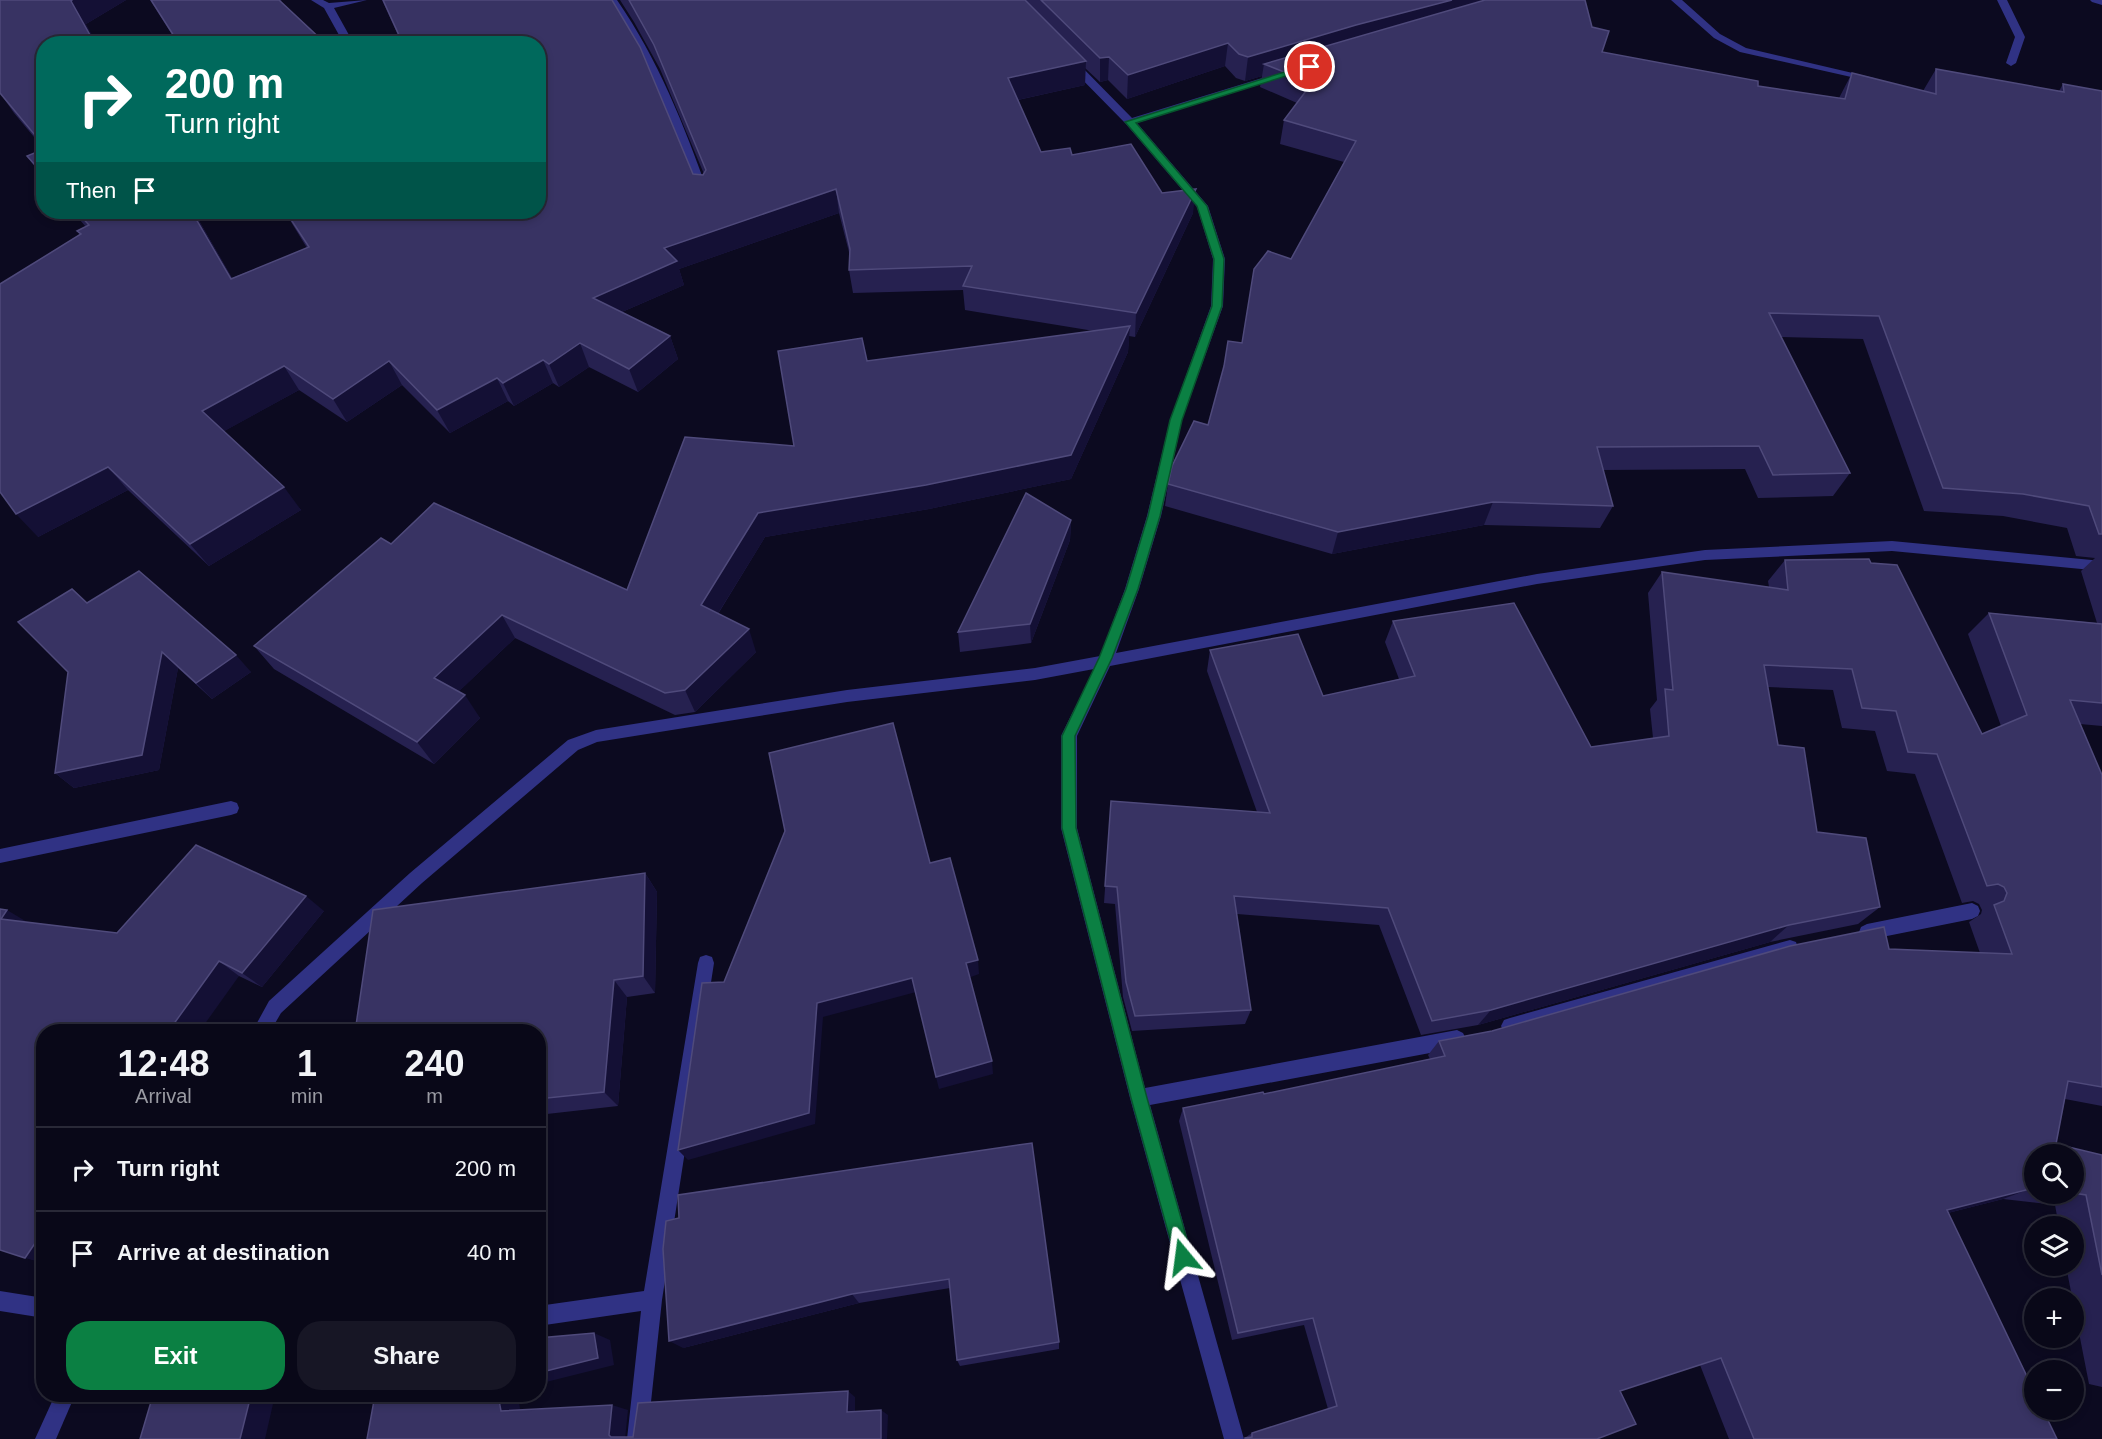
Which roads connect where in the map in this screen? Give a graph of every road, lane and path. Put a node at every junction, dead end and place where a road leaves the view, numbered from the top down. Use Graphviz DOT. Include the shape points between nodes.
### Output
graph roads {
  1 [pos="316,0"];
  2 [pos="362,0"];
  3 [pos="612,0"];
  4 [pos="1676,0"];
  5 [pos="2002,0"];
  6 [pos="2095,0"];
  7 [pos="2102,2"];
  8 [pos="328,6"];
  9 [pos="345,36"];
  10 [pos="1059,51"];
  11 [pos="2011,63"];
  12 [pos="1288,74"];
  13 [pos="1880,80"];
  14 [pos="1130,122"];
  15 [pos="705,195"];
  16 [pos="2102,566"];
  17 [pos="1106,658"];
  18 [pos="231,808"];
  19 [pos="0,856"];
  20 [pos="1972,911"];
  21 [pos="1849,936"];
  22 [pos="1804,945"];
  23 [pos="706,963"];
  24 [pos="265,1024"];
  25 [pos="1139,1098"];
  26 [pos="652,1300"];
  27 [pos="0,1301"];
  28 [pos="36,1307"];
  29 [pos="546,1315"];
  30 [pos="62,1402"];
  31 [pos="45,1439"];
  32 [pos="637,1439"];
  33 [pos="1234,1439"];
  1 -- 8 [label="street"];
  2 -- 8 [label="street"];
  3 -- 15 [label="street" via="652,65"];
  4 -- 13 [label="street" via="1718,36 1743,50"];
  5 -- 11 [label="street" via="2020,37"];
  6 -- 7 [label="street"];
  8 -- 9 [label="street"];
  10 -- 14 [label="street"];
  12 -- 14 [label="street"];
  14 -- 17 [label="street" via="1202,206 1219,259 1217,306 1176,420 1154,516"];
  16 -- 17 [label="street" via="1892,546 1705,555 1537,579"];
  17 -- 24 [label="street" via="1035,674 836,697 596,736 573,745 416,878 274,1007"];
  17 -- 25 [label="street" via="1068,736 1069,828"];
  18 -- 19 [label="street"];
  20 -- 21 [label="street"];
  22 -- 25 [label="street" via="1485,1033"];
  23 -- 26 [label="street"];
  25 -- 33 [label="street"];
  26 -- 29 [label="street"];
  26 -- 32 [label="street"];
  27 -- 28 [label="street"];
  30 -- 31 [label="street"];
}
